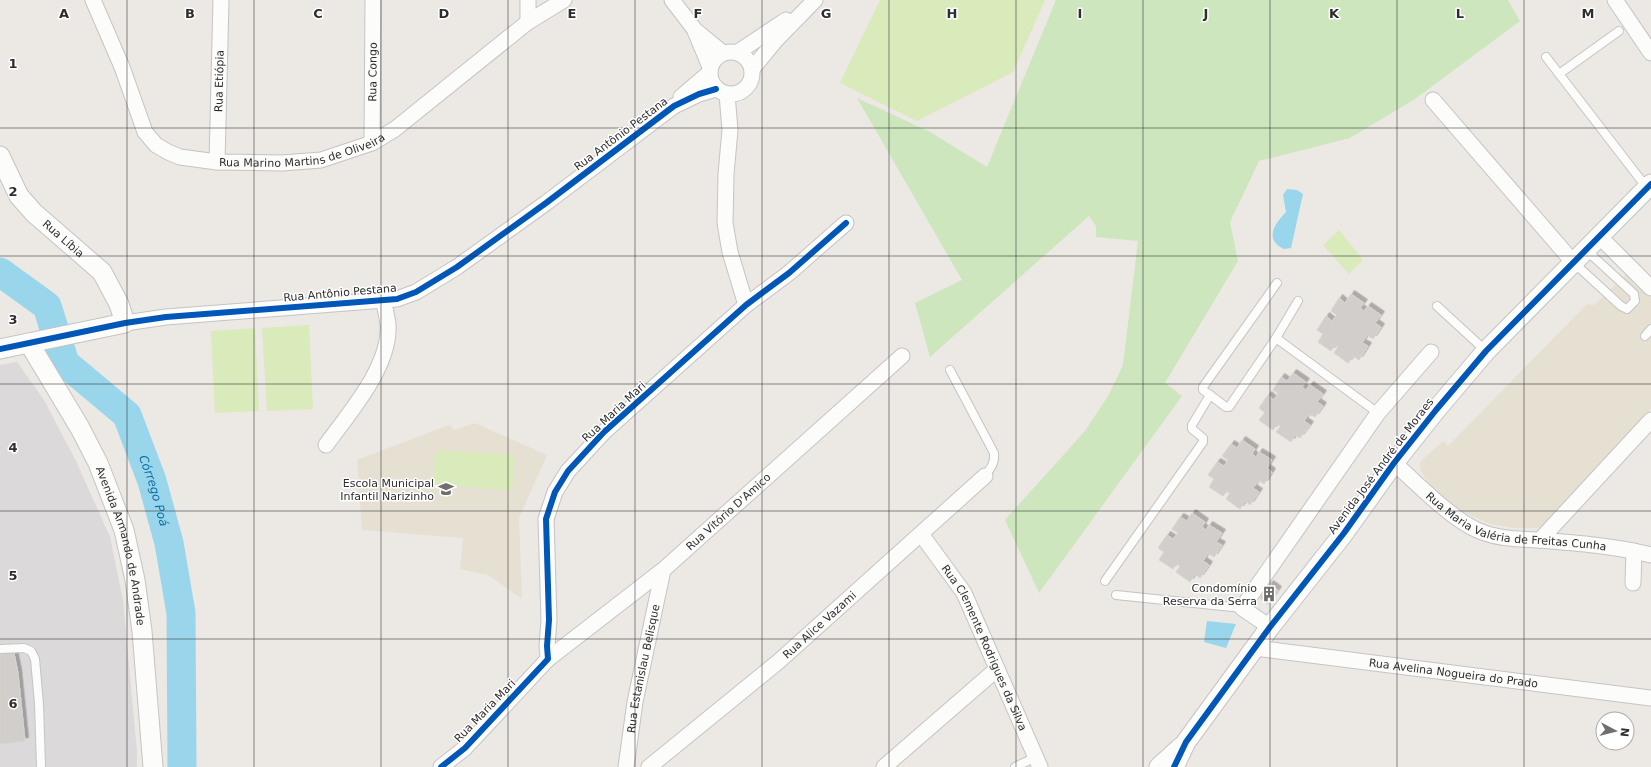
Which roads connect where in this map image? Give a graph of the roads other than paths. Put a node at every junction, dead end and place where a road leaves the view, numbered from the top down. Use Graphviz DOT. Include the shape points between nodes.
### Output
graph roads {
  1 [pos="93,0"];
  2 [pos="220,0"];
  3 [pos="373,0"];
  4 [pos="528,0"];
  5 [pos="564,0"];
  6 [pos="672,0"];
  7 [pos="815,0"];
  8 [pos="1615,0"];
  9 [pos="528,22"];
  10 [pos="695,30"];
  11 [pos="1619,31"];
  12 [pos="731,53"];
  13 [pos="1651,53"];
  14 [pos="1546,58"];
  15 [pos="752,69"];
  16 [pos="710,70"];
  17 [pos="1559,74"];
  18 [pos="728,92"];
  19 [pos="1433,100"];
  20 [pos="674,106"];
  21 [pos="372,143"];
  22 [pos="0,156"];
  23 [pos="216,162"];
  24 [pos="1649,186"];
  25 [pos="846,223"];
  26 [pos="1599,236"];
  27 [pos="1579,256"];
  28 [pos="1277,283"];
  29 [pos="1651,288"];
  30 [pos="383,300"];
  31 [pos="1298,301"];
  32 [pos="746,305"];
  33 [pos="1437,306"];
  34 [pos="118,318"];
  35 [pos="1651,330"];
  36 [pos="1644,336"];
  37 [pos="1276,338"];
  38 [pos="34,341"];
  39 [pos="0,349"];
  40 [pos="1486,351"];
  41 [pos="1431,352"];
  42 [pos="902,356"];
  43 [pos="950,370"];
  44 [pos="1210,395"];
  45 [pos="1378,412"];
  46 [pos="1651,420"];
  47 [pos="326,445"];
  48 [pos="1394,463"];
  49 [pos="985,476"];
  50 [pos="921,534"];
  51 [pos="1540,540"];
  52 [pos="1634,551"];
  53 [pos="1651,555"];
  54 [pos="663,570"];
  55 [pos="1105,581"];
  56 [pos="1633,583"];
  57 [pos="1116,595"];
  58 [pos="1242,608"];
  59 [pos="1270,627"];
  60 [pos="1255,648"];
  61 [pos="0,649"];
  62 [pos="548,659"];
  63 [pos="997,669"];
  64 [pos="1651,698"];
  65 [pos="1186,742"];
  66 [pos="1038,762"];
  67 [pos="41,766"];
  68 [pos="154,767"];
  69 [pos="441,767"];
  70 [pos="626,767"];
  71 [pos="649,767"];
  72 [pos="884,767"];
  73 [pos="1016,767"];
  74 [pos="1159,767"];
  75 [pos="1174,767"];
  1 -- 23 [label="street, Rua Marino Martins de Oliveira" via="122,67 145,132 156,145 180,157"];
  2 -- 23 [label="street, Rua Etiópia"];
  3 -- 21 [label="street, Rua Congo"];
  4 -- 9 [label="street"];
  5 -- 9 [label="street, Rua Marino Martins de Oliveira"];
  6 -- 10 [label="street"];
  7 -- 12 [label="street"];
  7 -- 15 [label="street"];
  8 -- 13 [label="street"];
  9 -- 21 [label="street, Rua Marino Martins de Oliveira" via="395,129"];
  10 -- 12 [label="street"];
  10 -- 16 [label="street"];
  11 -- 17 [label="lane"];
  12 -- 15 [label="street" via="745,56"];
  12 -- 16 [label="street" via="717,56"];
  14 -- 17 [label="lane"];
  15 -- 18 [label="street" via="750,83 746,89"];
  16 -- 18 [label="street" via="710,79"];
  16 -- 20 [label="street, Rua Antônio Pestana"];
  17 -- 24 [label="lane"];
  18 -- 20 [label="street, Rua Antônio Pestana" via="699,94"];
  18 -- 32 [label="street" via="730,130 725,223 730,252"];
  19 -- 27 [label="street"];
  20 -- 30 [label="street, Rua Antônio Pestana" via="457,267 416,292 397,299"];
  21 -- 23 [label="street, Rua Marino Martins de Oliveira" via="321,160 282,163"];
  22 -- 34 [label="street, Rua Líbia" via="19,196 40,218 102,272"];
  24 -- 26 [label="street, Avenida José André de Moraes"];
  25 -- 32 [label="street, Rua Maria Mari" via="789,273"];
  26 -- 27 [label="street, Avenida José André de Moraes"];
  26 -- 29 [label="street"];
  27 -- 27 [label="lane" via="1620,306 1627,309 1635,300 1634,294"];
  27 -- 40 [label="street, Avenida José André de Moraes"];
  28 -- 44 [label="lane" via="1203,387"];
  30 -- 34 [label="street, Rua Antônio Pestana" via="166,317"];
  30 -- 47 [label="street" via="388,325 383,356 366,388"];
  31 -- 37 [label="lane"];
  32 -- 62 [label="street, Rua Maria Mari" via="604,432 568,471 555,492 546,520"];
  33 -- 40 [label="lane"];
  34 -- 38 [label="street, Rua Antônio Pestana" via="77,333"];
  35 -- 36 [label="lane"];
  37 -- 44 [label="lane" via="1229,407"];
  37 -- 45 [label="lane"];
  38 -- 39 [label="street, Rua Antônio Pestana"];
  38 -- 68 [label="street, Avenida Armando de Andrade" via="98,463 124,530 135,580 142,631"];
  40 -- 48 [label="street, Avenida José André de Moraes"];
  41 -- 45 [label="street"];
  42 -- 54 [label="street, Rua Vitório D'Amico"];
  43 -- 49 [label="lane" via="994,453 993,465"];
  44 -- 55 [label="lane" via="1192,425 1192,430 1203,438 1203,442"];
  45 -- 58 [label="street"];
  46 -- 51 [label="street"];
  48 -- 51 [label="street, Rua Maria Valéria de Freitas Cunha" via="1450,512 1476,529 1501,538"];
  48 -- 59 [label="street, Avenida José André de Moraes" via="1344,533"];
  49 -- 50 [label="street, Rua Alice Vazami"];
  50 -- 63 [label="street, Rua Clemente Rodrigues da Silva" via="964,593"];
  50 -- 71 [label="street, Rua Alice Vazami" via="778,662"];
  51 -- 52 [label="street, Rua Maria Valéria de Freitas Cunha"];
  52 -- 53 [label="street, Rua Maria Valéria de Freitas Cunha"];
  52 -- 56 [label="street"];
  54 -- 62 [label="street, Rua Vitório D'Amico"];
  54 -- 70 [label="street, Rua Estanislau Belisque" via="635,702"];
  57 -- 58 [label="lane"];
  58 -- 59 [label="street"];
  59 -- 60 [label="street, Avenida José André de Moraes"];
  60 -- 64 [label="street, Rua Avelina Nogueira do Prado"];
  60 -- 65 [label="street, Avenida José André de Moraes"];
  61 -- 67 [label="lane" via="24,648 32,651 35,659"];
  62 -- 69 [label="street, Rua Maria Mari" via="465,748"];
  63 -- 66 [label="street, Rua Clemente Rodrigues da Silva"];
  63 -- 72 [label="street"];
  65 -- 74 [label="street, Avenida José André de Moraes"];
  65 -- 75 [label="street, Avenida José André de Moraes"];
  66 -- 73 [label="lane"];
}
